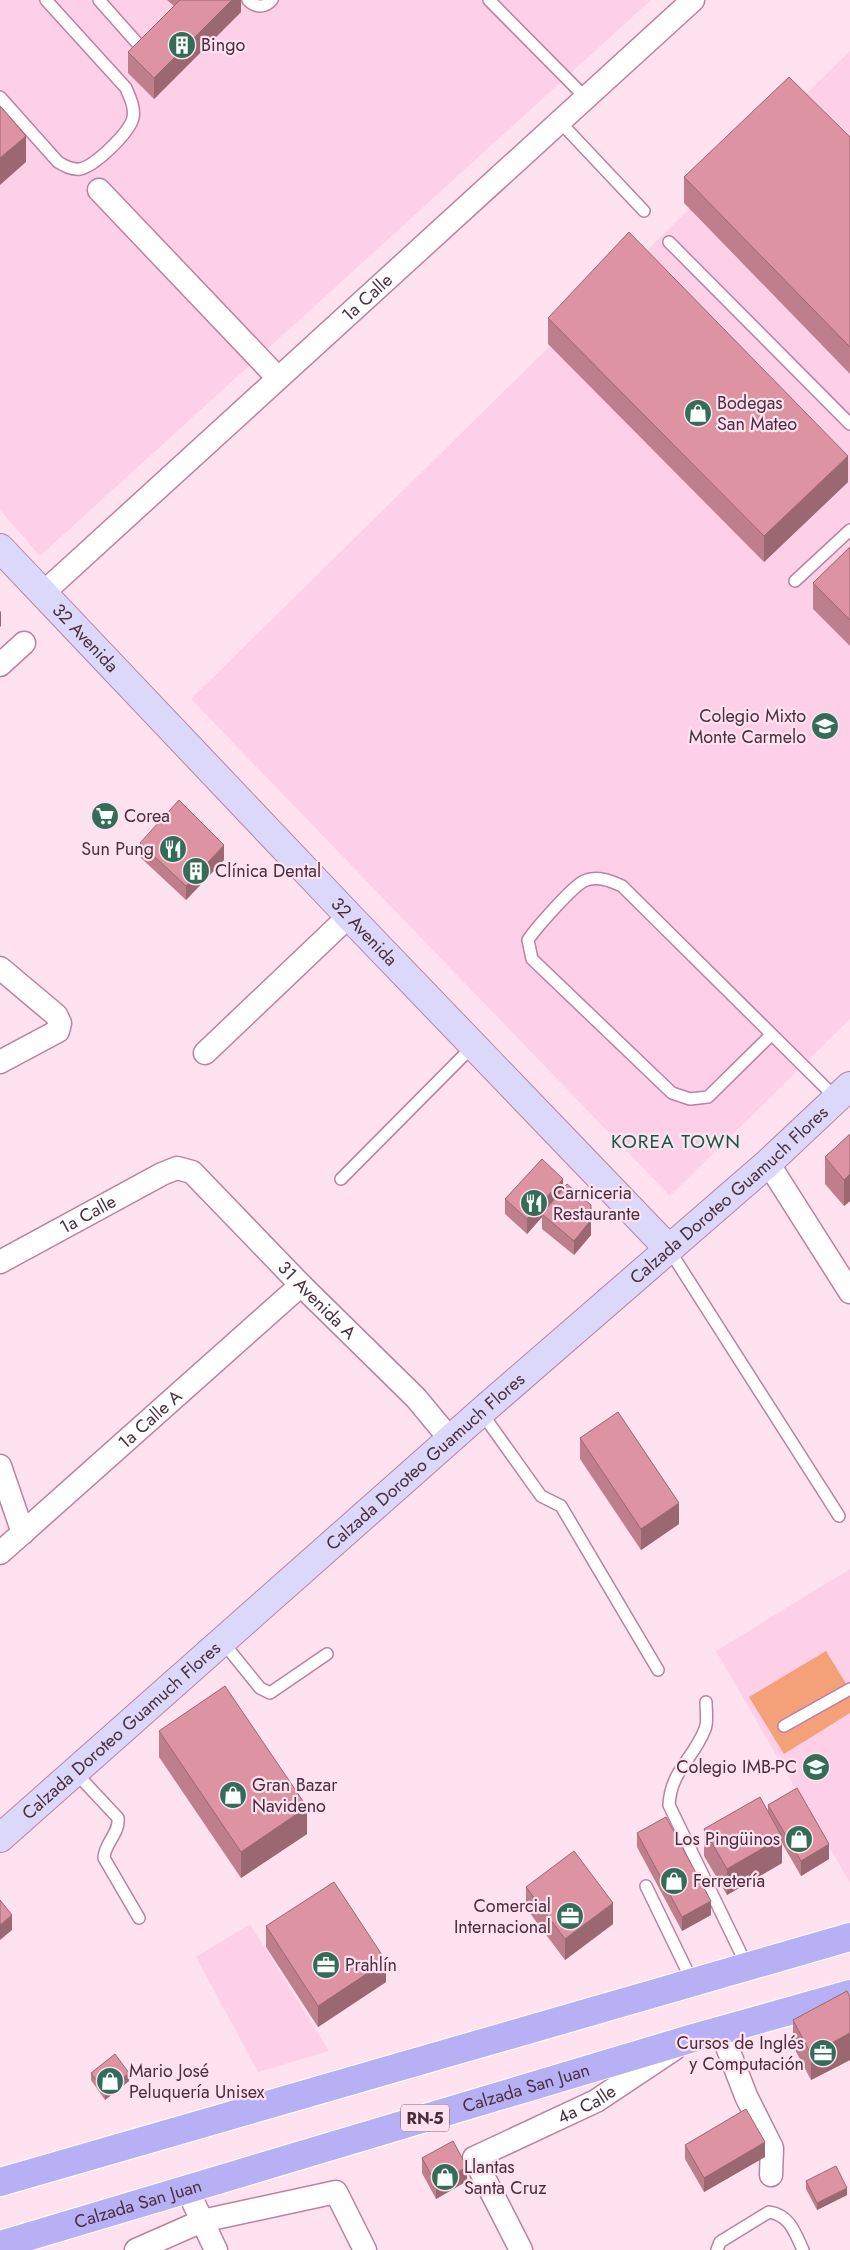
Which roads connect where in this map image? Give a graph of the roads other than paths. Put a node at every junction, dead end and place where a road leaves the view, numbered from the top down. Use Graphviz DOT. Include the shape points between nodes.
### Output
graph roads {
  1 [pos="46,0"];
  2 [pos="99,0"];
  3 [pos="248,0"];
  4 [pos="272,0"];
  5 [pos="489,0"];
  6 [pos="693,0"];
  7 [pos="138,44"];
  8 [pos="0,97"];
  9 [pos="586,98"];
  10 [pos="560,122"];
  11 [pos="99,190"];
  12 [pos="644,211"];
  13 [pos="669,242"];
  14 [pos="278,378"];
  15 [pos="850,424"];
  16 [pos="850,530"];
  17 [pos="0,548"];
  18 [pos="795,581"];
  19 [pos="42,594"];
  20 [pos="24,643"];
  21 [pos="0,665"];
  22 [pos="349,916"];
  23 [pos="0,968"];
  24 [pos="771,1035"];
  25 [pos="473,1046"];
  26 [pos="205,1053"];
  27 [pos="0,1062"];
  28 [pos="843,1093"];
  29 [pos="768,1163"];
  30 [pos="178,1168"];
  31 [pos="341,1179"];
  32 [pos="668,1248"];
  33 [pos="0,1262"];
  34 [pos="301,1286"];
  35 [pos="850,1292"];
  36 [pos="481,1412"];
  37 [pos="450,1439"];
  38 [pos="0,1466"];
  39 [pos="840,1516"];
  40 [pos="23,1533"];
  41 [pos="0,1553"];
  42 [pos="222,1641"];
  43 [pos="327,1654"];
  44 [pos="658,1670"];
  45 [pos="850,1689"];
  46 [pos="706,1702"];
  47 [pos="784,1726"];
  48 [pos="74,1771"];
  49 [pos="0,1838"];
  50 [pos="646,1886"];
  51 [pos="139,1918"];
  52 [pos="850,1937"];
  53 [pos="747,1966"];
  54 [pos="692,1981"];
  55 [pos="850,1994"];
  56 [pos="721,2031"];
  57 [pos="690,2038"];
  58 [pos="771,2175"];
  59 [pos="0,2182"];
  60 [pos="187,2189"];
  61 [pos="202,2221"];
  62 [pos="0,2244"];
  63 [pos="136,2250"];
  64 [pos="216,2250"];
  65 [pos="365,2250"];
  66 [pos="520,2250"];
  67 [pos="717,2250"];
  68 [pos="804,2250"];
  1 -- 8 [label="lane" via="126,88 133,104 133,118 125,133 93,162 80,169 66,167"];
  2 -- 7 [label="lane"];
  3 -- 4 [label="lane" via="260,7 267,6"];
  5 -- 9 [label="lane"];
  6 -- 9 [label="street, 1a Calle"];
  9 -- 10 [label="street, 1a Calle"];
  10 -- 12 [label="lane"];
  10 -- 14 [label="street, 1a Calle"];
  11 -- 14 [label="street"];
  13 -- 15 [label="lane"];
  14 -- 19 [label="street, 1a Calle"];
  16 -- 18 [label="lane"];
  17 -- 19 [label="main road, 32 Avenida"];
  19 -- 22 [label="main road, 32 Avenida"];
  20 -- 21 [label="street"];
  22 -- 25 [label="main road, 32 Avenida"];
  22 -- 26 [label="street"];
  23 -- 27 [label="street" via="56,1015 60,1022 58,1031"];
  24 -- 24 [label="lane" via="622,886 605,879 584,881 540,923 528,940 532,959 672,1093 690,1099 708,1097"];
  24 -- 28 [label="lane"];
  25 -- 31 [label="lane"];
  25 -- 32 [label="main road, 32 Avenida"];
  28 -- 29 [label="main road, Calzada Doroteo Guamuch Flores"];
  29 -- 32 [label="main road, Calzada Doroteo Guamuch Flores"];
  29 -- 35 [label="street"];
  30 -- 33 [label="street, 1a Calle"];
  30 -- 34 [label="street, 31 Avenida A" via="192,1172"];
  32 -- 36 [label="main road, Calzada Doroteo Guamuch Flores"];
  32 -- 39 [label="lane"];
  34 -- 37 [label="street, 31 Avenida A" via="416,1398"];
  34 -- 40 [label="street, 1a Calle A"];
  36 -- 37 [label="main road, Calzada Doroteo Guamuch Flores"];
  36 -- 44 [label="lane" via="541,1496 561,1506"];
  37 -- 42 [label="main road, Calzada Doroteo Guamuch Flores"];
  38 -- 40 [label="street"];
  40 -- 41 [label="street, 1a Calle A"];
  42 -- 43 [label="lane" via="260,1688 270,1693"];
  42 -- 48 [label="main road, Calzada Doroteo Guamuch Flores"];
  45 -- 47 [label="lane"];
  46 -- 53 [label="lane" via="706,1728 690,1757 674,1776 669,1805"];
  48 -- 49 [label="main road, Calzada Doroteo Guamuch Flores"];
  48 -- 51 [label="lane" via="118,1818 104,1858"];
  50 -- 54 [label="lane"];
  52 -- 53 [label="main road"];
  53 -- 54 [label="main road"];
  54 -- 59 [label="main road"];
  55 -- 56 [label="main road, Calzada San Juan / RN-5"];
  56 -- 57 [label="main road, Calzada San Juan / RN-5"];
  56 -- 58 [label="street" via="746,2096 772,2148"];
  57 -- 60 [label="main road, Calzada San Juan / RN-5"];
  57 -- 66 [label="street, 4a Calle" via="596,2101 474,2158"];
  60 -- 61 [label="street"];
  60 -- 62 [label="main road, Calzada San Juan / RN-5"];
  61 -- 63 [label="street"];
  61 -- 64 [label="street"];
  61 -- 65 [label="street" via="336,2192"];
  67 -- 68 [label="lane" via="720,2242 769,2212 780,2213 789,2221"];
}
